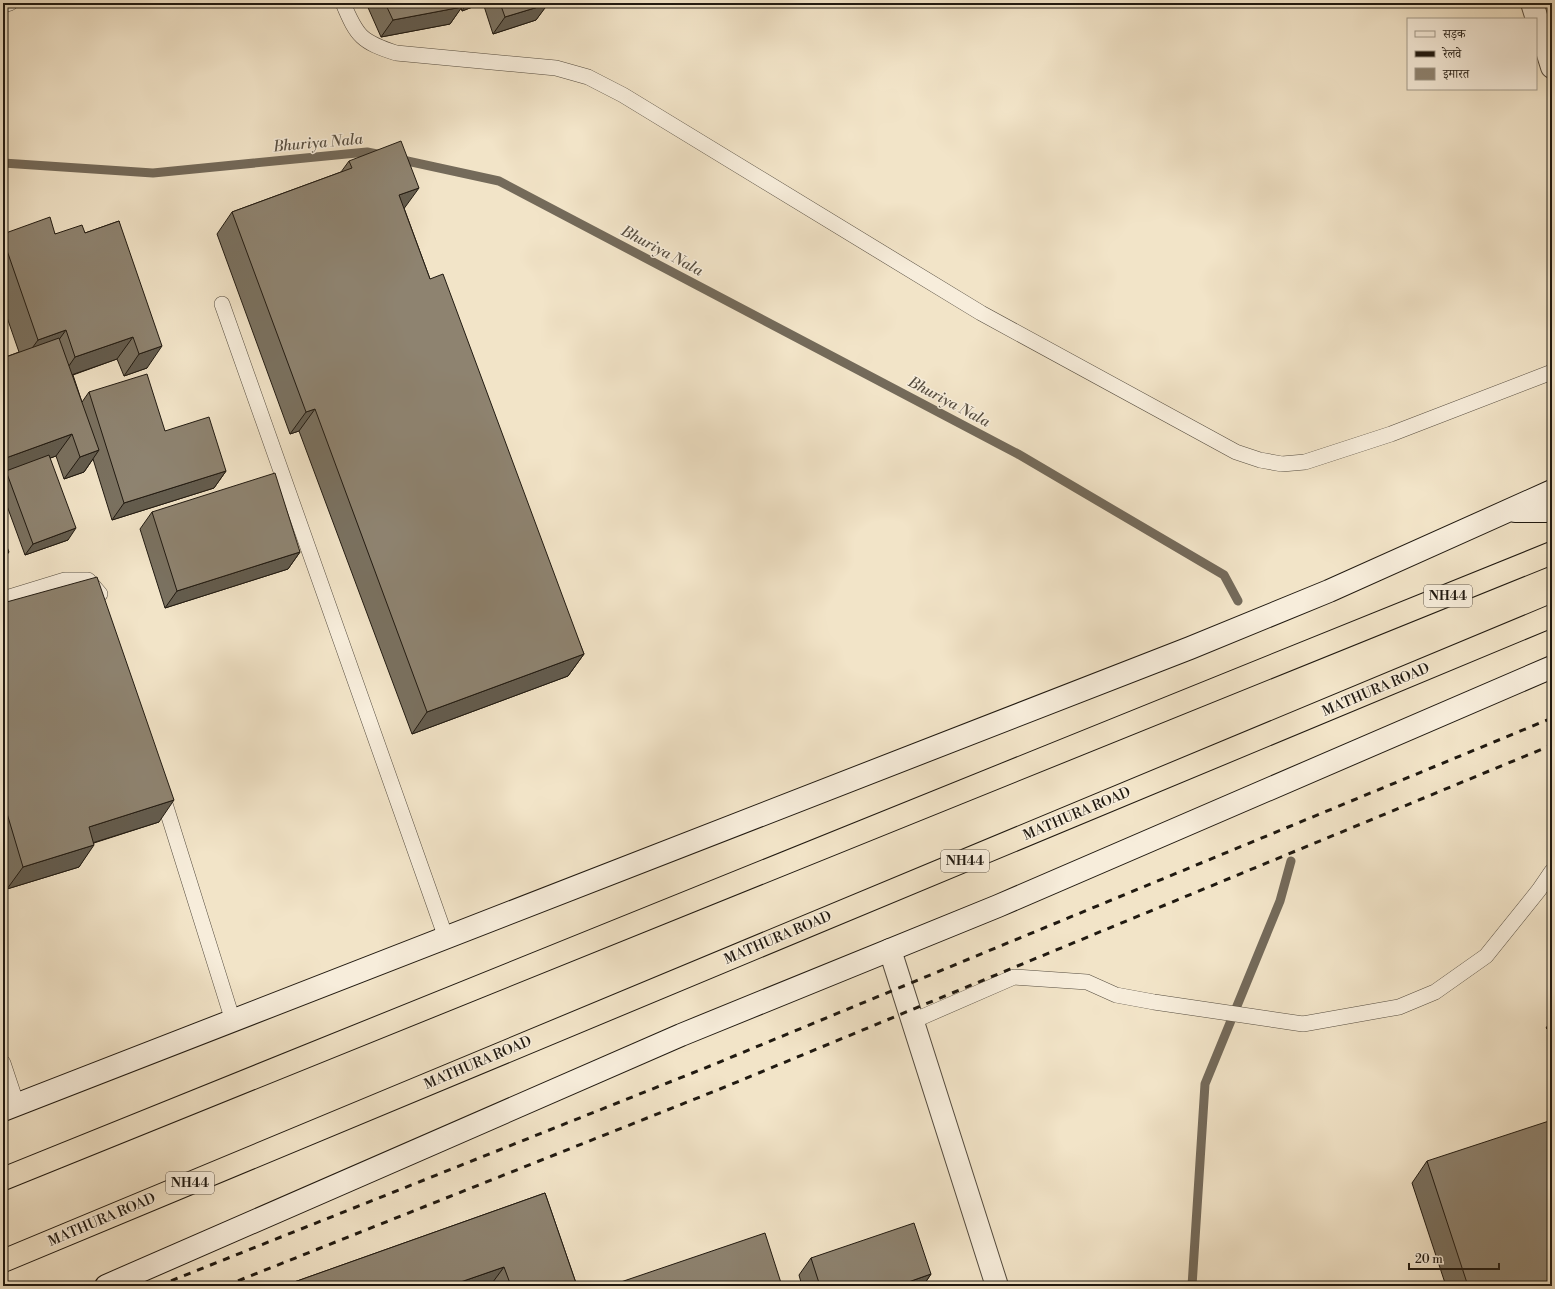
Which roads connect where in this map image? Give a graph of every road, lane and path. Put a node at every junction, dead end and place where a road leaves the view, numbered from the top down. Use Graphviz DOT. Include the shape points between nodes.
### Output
graph roads {
  1 [pos="10,3"];
  2 [pos="343,3"];
  3 [pos="1532,3"];
  4 [pos="3,5"];
  5 [pos="1537,18"];
  6 [pos="1537,19"];
  7 [pos="1552,67"];
  8 [pos="222,304"];
  9 [pos="1552,372"];
  10 [pos="1552,491"];
  11 [pos="1508,510"];
  12 [pos="1552,511"];
  13 [pos="1552,553"];
  14 [pos="3,599"];
  15 [pos="104,609"];
  16 [pos="1552,616"];
  17 [pos="1552,667"];
  18 [pos="156,775"];
  19 [pos="1552,871"];
  20 [pos="446,938"];
  21 [pos="890,950"];
  22 [pos="233,1021"];
  23 [pos="913,1021"];
  24 [pos="3,1063"];
  25 [pos="10,1108"];
  26 [pos="3,1179"];
  27 [pos="3,1261"];
  28 [pos="106,1286"];
  29 [pos="997,1286"];
  1 -- 4 [label="lane"];
  2 -- 9 [label="lane" via="359,35 373,45 396,53 556,68 588,77 623,95 981,313 1236,452 1260,460 1282,464 1305,462 1391,434"];
  3 -- 5 [label="main road"];
  6 -- 7 [label="main road"];
  8 -- 20 [label="lane"];
  10 -- 11 [label="main road"];
  11 -- 12 [label="main road"];
  11 -- 20 [label="main road" via="1330,591 1190,648"];
  13 -- 26 [label="highway, NH44"];
  14 -- 15 [label="lane" via="65,580 88,580 99,594"];
  16 -- 27 [label="highway, MATHURA ROAD / NH44"];
  17 -- 21 [label="main road" via="1020,897"];
  18 -- 22 [label="lane"];
  19 -- 23 [label="lane" via="1486,956 1435,992 1399,1007 1303,1024 1154,1002 1116,994 1087,982 1014,977"];
  20 -- 22 [label="main road"];
  21 -- 23 [label="main road"];
  21 -- 28 [label="main road" via="674,1038"];
  22 -- 25 [label="main road"];
  23 -- 29 [label="main road"];
  24 -- 25 [label="lane"];
}
